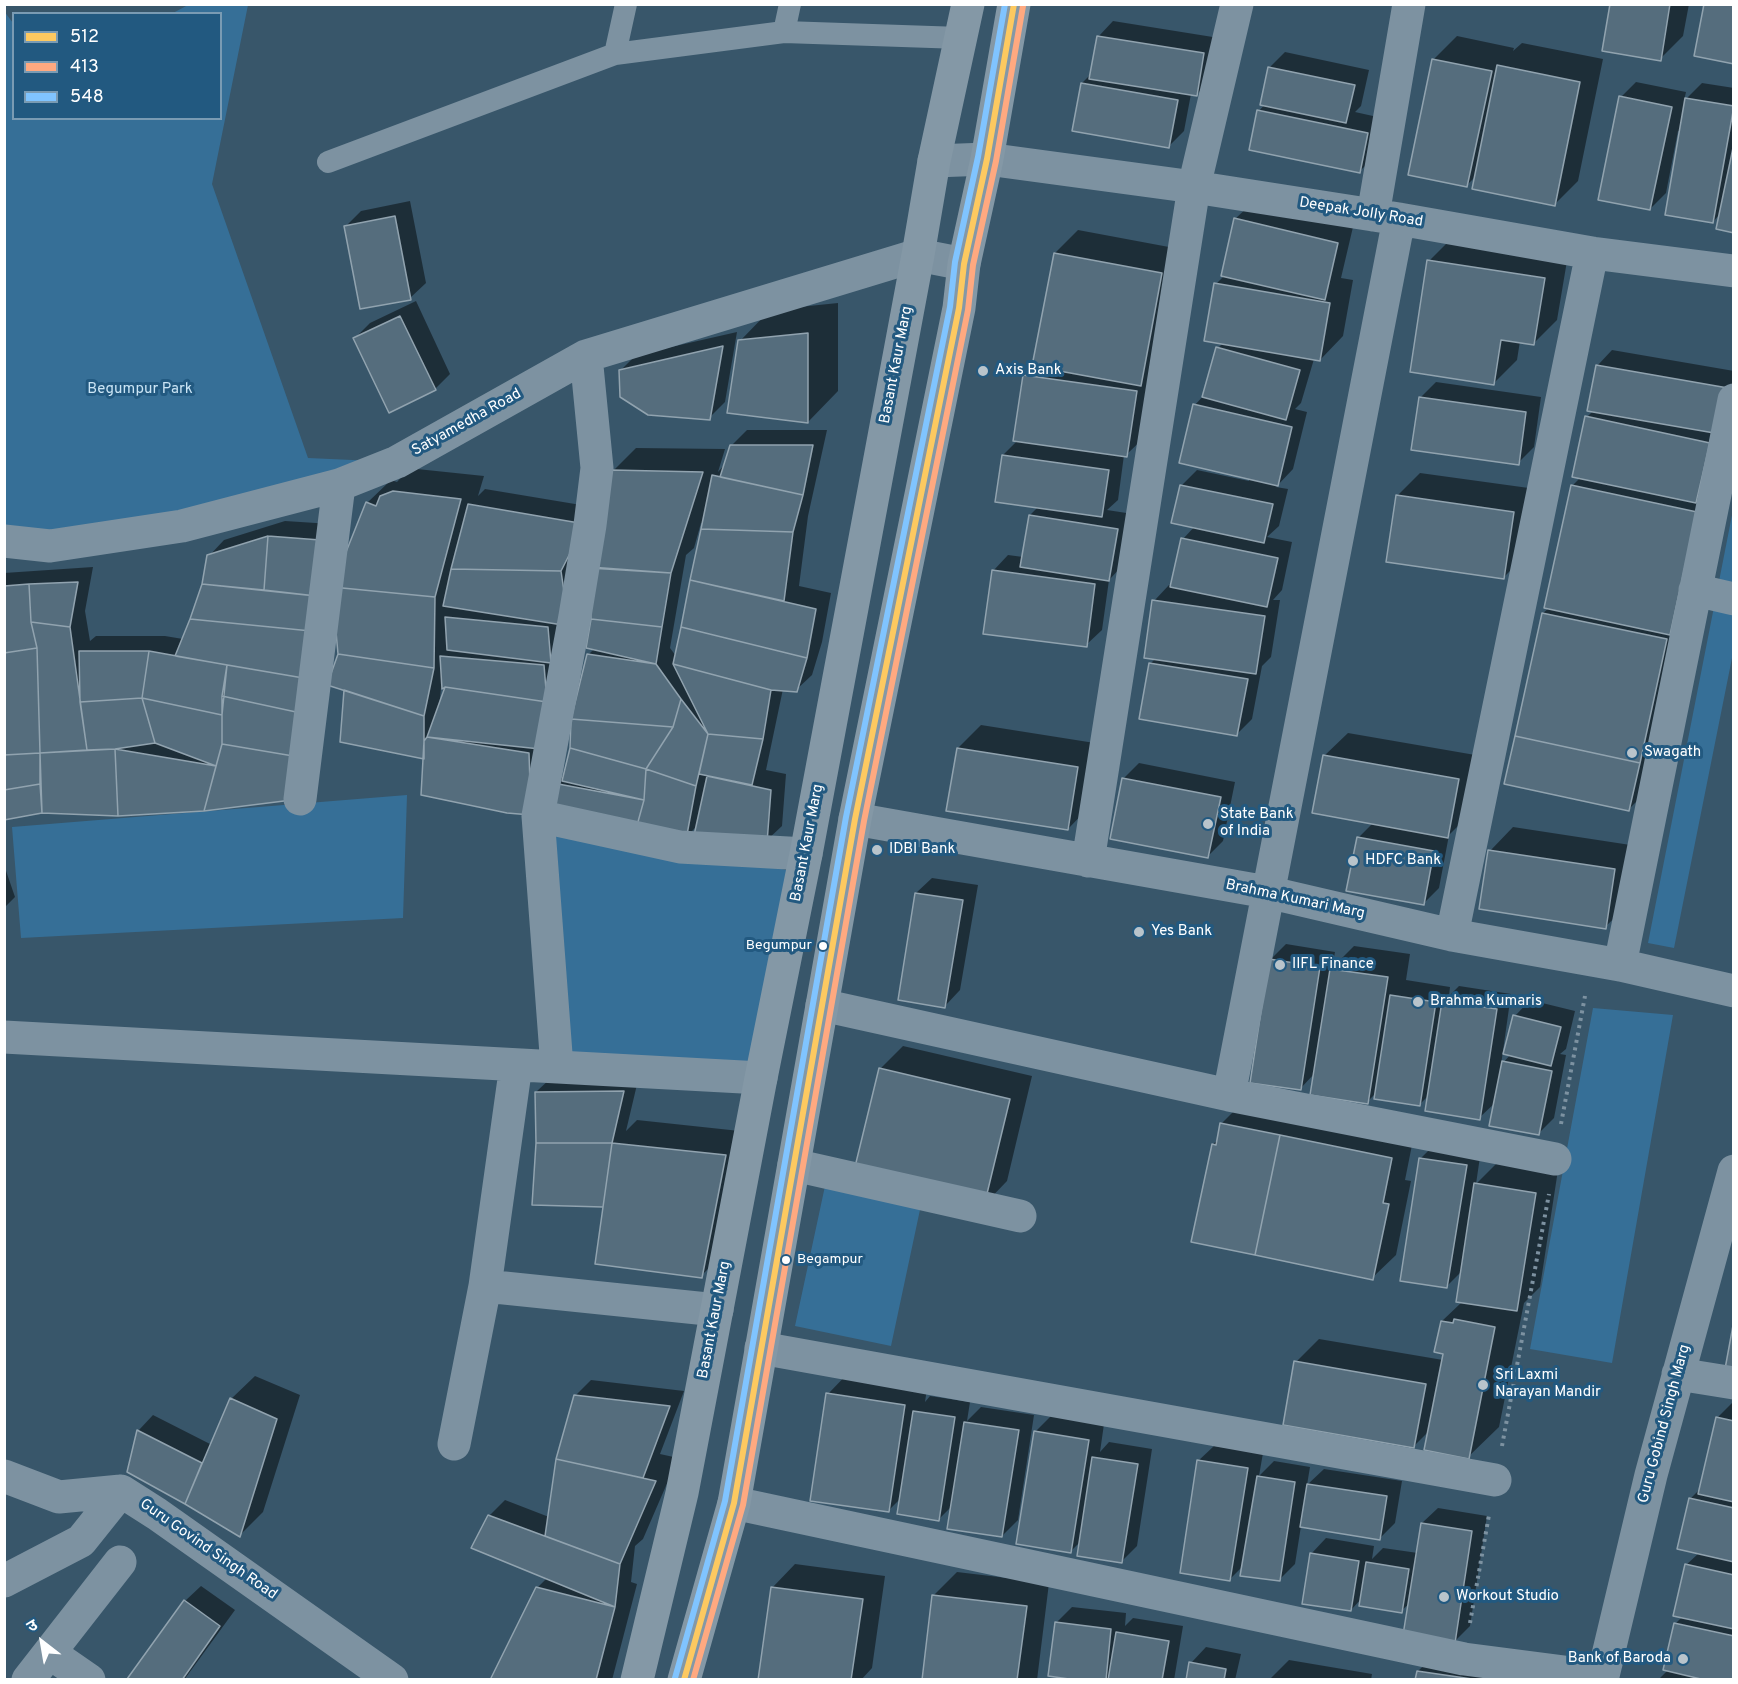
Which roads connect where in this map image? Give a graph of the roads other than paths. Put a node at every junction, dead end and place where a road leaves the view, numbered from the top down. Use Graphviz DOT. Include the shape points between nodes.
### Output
graph roads {
  1 [pos="626,4"];
  2 [pos="790,4"];
  3 [pos="968,4"];
  4 [pos="1014,4"];
  5 [pos="1237,4"];
  6 [pos="1409,4"];
  7 [pos="784,32"];
  8 [pos="961,38"];
  9 [pos="615,54"];
  10 [pos="987,159"];
  11 [pos="934,160"];
  12 [pos="328,162"];
  13 [pos="1194,187"];
  14 [pos="1386,217"];
  15 [pos="1592,253"];
  16 [pos="918,255"];
  17 [pos="964,264"];
  18 [pos="1734,271"];
  19 [pos="586,356"];
  20 [pos="1734,400"];
  21 [pos="339,485"];
  22 [pos="4,541"];
  23 [pos="1695,590"];
  24 [pos="1734,599"];
  25 [pos="300,799"];
  26 [pos="538,816"];
  27 [pos="855,819"];
  28 [pos="806,854"];
  29 [pos="1088,861"];
  30 [pos="1267,892"];
  31 [pos="1452,935"];
  32 [pos="1606,962"];
  33 [pos="1734,992"];
  34 [pos="822,1005"];
  35 [pos="4,1038"];
  36 [pos="516,1065"];
  37 [pos="557,1067"];
  38 [pos="761,1078"];
  39 [pos="1228,1095"];
  40 [pos="1555,1159"];
  41 [pos="794,1165"];
  42 [pos="1734,1171"];
  43 [pos="1020,1216"];
  44 [pos="485,1286"];
  45 [pos="717,1310"];
  46 [pos="761,1348"];
  47 [pos="1678,1374"];
  48 [pos="1734,1383"];
  49 [pos="454,1444"];
  50 [pos="4,1476"];
  51 [pos="1495,1480"];
  52 [pos="121,1491"];
  53 [pos="734,1503"];
  54 [pos="120,1562"];
  55 [pos="4,1581"];
  56 [pos="50,1653"];
  57 [pos="1602,1678"];
  58 [pos="28,1680"];
  59 [pos="89,1680"];
  60 [pos="392,1680"];
  61 [pos="637,1680"];
  62 [pos="684,1680"];
  1 -- 9 [label="lane"];
  2 -- 7 [label="lane"];
  3 -- 8 [label="main road, Basant Kaur Marg"];
  4 -- 10 [label="main road"];
  5 -- 13 [label="street"];
  6 -- 14 [label="street"];
  7 -- 8 [label="lane"];
  7 -- 9 [label="lane"];
  8 -- 11 [label="main road, Basant Kaur Marg"];
  9 -- 12 [label="lane"];
  10 -- 11 [label="street, Deepak Jolly Road"];
  10 -- 13 [label="street, Deepak Jolly Road"];
  10 -- 17 [label="main road"];
  11 -- 16 [label="main road, Basant Kaur Marg"];
  13 -- 14 [label="street, Deepak Jolly Road"];
  13 -- 29 [label="street"];
  14 -- 15 [label="street, Deepak Jolly Road"];
  14 -- 30 [label="street"];
  15 -- 18 [label="street, Deepak Jolly Road"];
  15 -- 31 [label="street"];
  16 -- 17 [label="street"];
  16 -- 19 [label="street, Satyamedha Road"];
  16 -- 28 [label="main road, Basant Kaur Marg"];
  17 -- 27 [label="main road"];
  19 -- 21 [label="street, Satyamedha Road" via="397,462"];
  19 -- 26 [label="street" via="597,468 575,616"];
  20 -- 23 [label="street"];
  21 -- 22 [label="street, Satyamedha Road" via="182,526 50,546"];
  21 -- 25 [label="street"];
  23 -- 24 [label="street"];
  23 -- 32 [label="street"];
  26 -- 28 [label="street" via="680,847"];
  26 -- 37 [label="street"];
  27 -- 29 [label="street, Brahma Kumari Marg"];
  27 -- 34 [label="main road"];
  28 -- 38 [label="main road, Basant Kaur Marg"];
  29 -- 30 [label="street, Brahma Kumari Marg"];
  30 -- 31 [label="street, Brahma Kumari Marg"];
  30 -- 39 [label="street"];
  31 -- 32 [label="street, Brahma Kumari Marg"];
  32 -- 33 [label="street, Brahma Kumari Marg"];
  34 -- 39 [label="street"];
  34 -- 41 [label="main road"];
  35 -- 36 [label="street"];
  36 -- 37 [label="street"];
  36 -- 44 [label="street"];
  37 -- 38 [label="street"];
  38 -- 45 [label="main road, Basant Kaur Marg"];
  39 -- 40 [label="street"];
  41 -- 43 [label="street"];
  41 -- 46 [label="main road"];
  42 -- 47 [label="street, Guru Gobind Singh Marg"];
  44 -- 45 [label="street"];
  44 -- 49 [label="street"];
  45 -- 61 [label="main road, Basant Kaur Marg" via="682,1493"];
  46 -- 51 [label="street"];
  46 -- 53 [label="main road"];
  47 -- 48 [label="street"];
  47 -- 57 [label="street, Guru Gobind Singh Marg"];
  50 -- 52 [label="street" via="59,1497"];
  52 -- 55 [label="street" via="81,1541"];
  52 -- 60 [label="street, Guru Govind Singh Road"];
  53 -- 57 [label="street" via="1464,1659"];
  53 -- 62 [label="main road"];
  54 -- 56 [label="street"];
  56 -- 58 [label="street"];
  56 -- 59 [label="street"];
}
